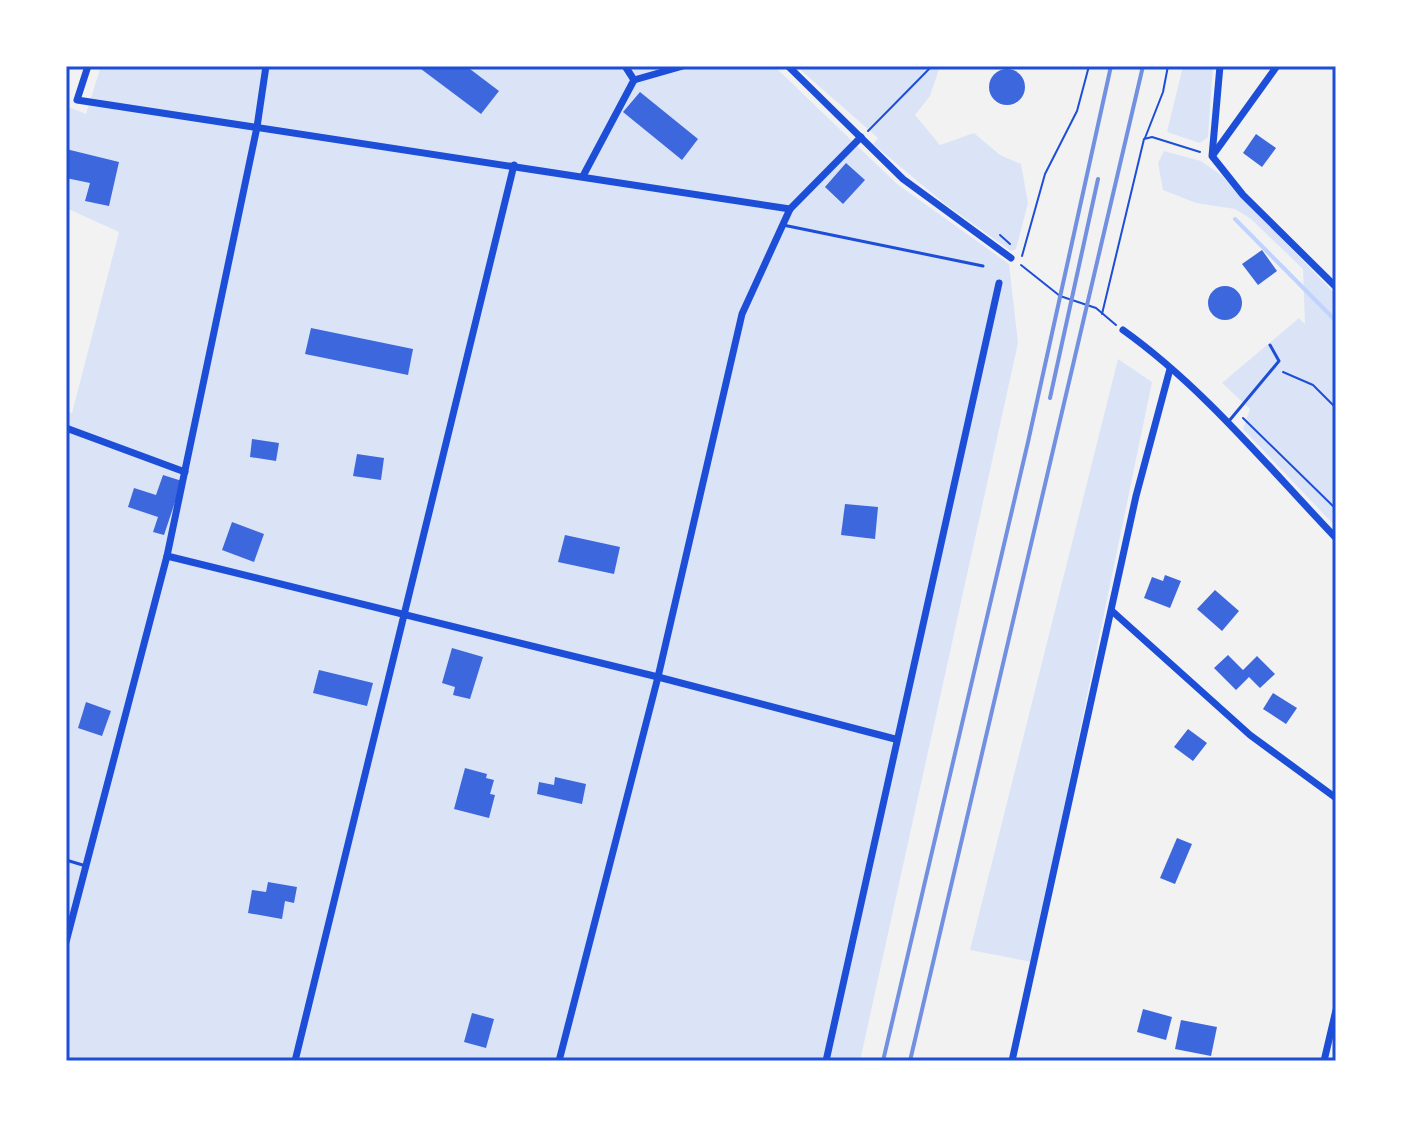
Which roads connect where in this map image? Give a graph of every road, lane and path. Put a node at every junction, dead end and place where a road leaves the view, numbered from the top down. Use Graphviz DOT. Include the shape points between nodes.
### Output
graph roads {
  1 [pos="88,66"];
  2 [pos="266,66"];
  3 [pos="625,66"];
  4 [pos="683,66"];
  5 [pos="788,66"];
  6 [pos="932,66"];
  7 [pos="1089,66"];
  8 [pos="1168,66"];
  9 [pos="1220,66"];
  10 [pos="1277,66"];
  11 [pos="634,80"];
  12 [pos="257,127"];
  13 [pos="861,137"];
  14 [pos="1144,139"];
  15 [pos="1212,156"];
  16 [pos="514,165"];
  17 [pos="583,176"];
  18 [pos="790,209"];
  19 [pos="783,225"];
  20 [pos="1011,258"];
  21 [pos="983,266"];
  22 [pos="999,283"];
  23 [pos="1336,287"];
  24 [pos="1103,315"];
  25 [pos="1123,330"];
  26 [pos="1270,345"];
  27 [pos="1170,369"];
  28 [pos="1270,372"];
  29 [pos="1336,408"];
  30 [pos="1236,413"];
  31 [pos="1227,424"];
  32 [pos="66,428"];
  33 [pos="185,472"];
  34 [pos="1336,509"];
  35 [pos="1336,538"];
  36 [pos="167,556"];
  37 [pos="1112,611"];
  38 [pos="404,616"];
  39 [pos="658,677"];
  40 [pos="895,739"];
  41 [pos="1336,798"];
  42 [pos="66,860"];
  43 [pos="86,866"];
  44 [pos="66,942"];
  45 [pos="1336,1010"];
  46 [pos="295,1061"];
  47 [pos="559,1061"];
  48 [pos="826,1061"];
  49 [pos="1012,1061"];
  50 [pos="1324,1061"];
  1 -- 12 [label="street" via="77,100"];
  2 -- 12 [label="street"];
  3 -- 11 [label="street"];
  4 -- 11 [label="street"];
  5 -- 13 [label="street"];
  6 -- 13 [label="path"];
  7 -- 24 [label="path" via="1077,111 1045,174 1020,264 1060,296"];
  8 -- 14 [label="path"];
  9 -- 15 [label="street"];
  10 -- 15 [label="street"];
  11 -- 17 [label="street"];
  12 -- 16 [label="street"];
  12 -- 33 [label="street"];
  13 -- 18 [label="street"];
  13 -- 20 [label="street" via="903,179"];
  14 -- 15 [label="path"];
  14 -- 24 [label="path"];
  15 -- 23 [label="street" via="1243,195"];
  16 -- 17 [label="street"];
  16 -- 38 [label="street"];
  17 -- 18 [label="street"];
  18 -- 19 [label="street"];
  19 -- 21 [label="lane"];
  19 -- 39 [label="street" via="742,314"];
  22 -- 40 [label="street"];
  24 -- 25 [label="path"];
  25 -- 27 [label="street"];
  26 -- 28 [label="lane" via="1279,361"];
  27 -- 31 [label="street"];
  27 -- 37 [label="street"];
  28 -- 29 [label="path" via="1288,372 1313,385"];
  28 -- 30 [label="lane"];
  30 -- 31 [label="lane"];
  30 -- 34 [label="path"];
  31 -- 35 [label="street"];
  32 -- 33 [label="street"];
  33 -- 36 [label="street"];
  36 -- 38 [label="street"];
  36 -- 43 [label="street"];
  37 -- 41 [label="street" via="1250,735"];
  37 -- 49 [label="street"];
  38 -- 39 [label="street"];
  38 -- 46 [label="street"];
  39 -- 40 [label="street"];
  39 -- 47 [label="street"];
  40 -- 48 [label="street"];
  42 -- 43 [label="lane"];
  43 -- 44 [label="street"];
  45 -- 50 [label="street"];
}
